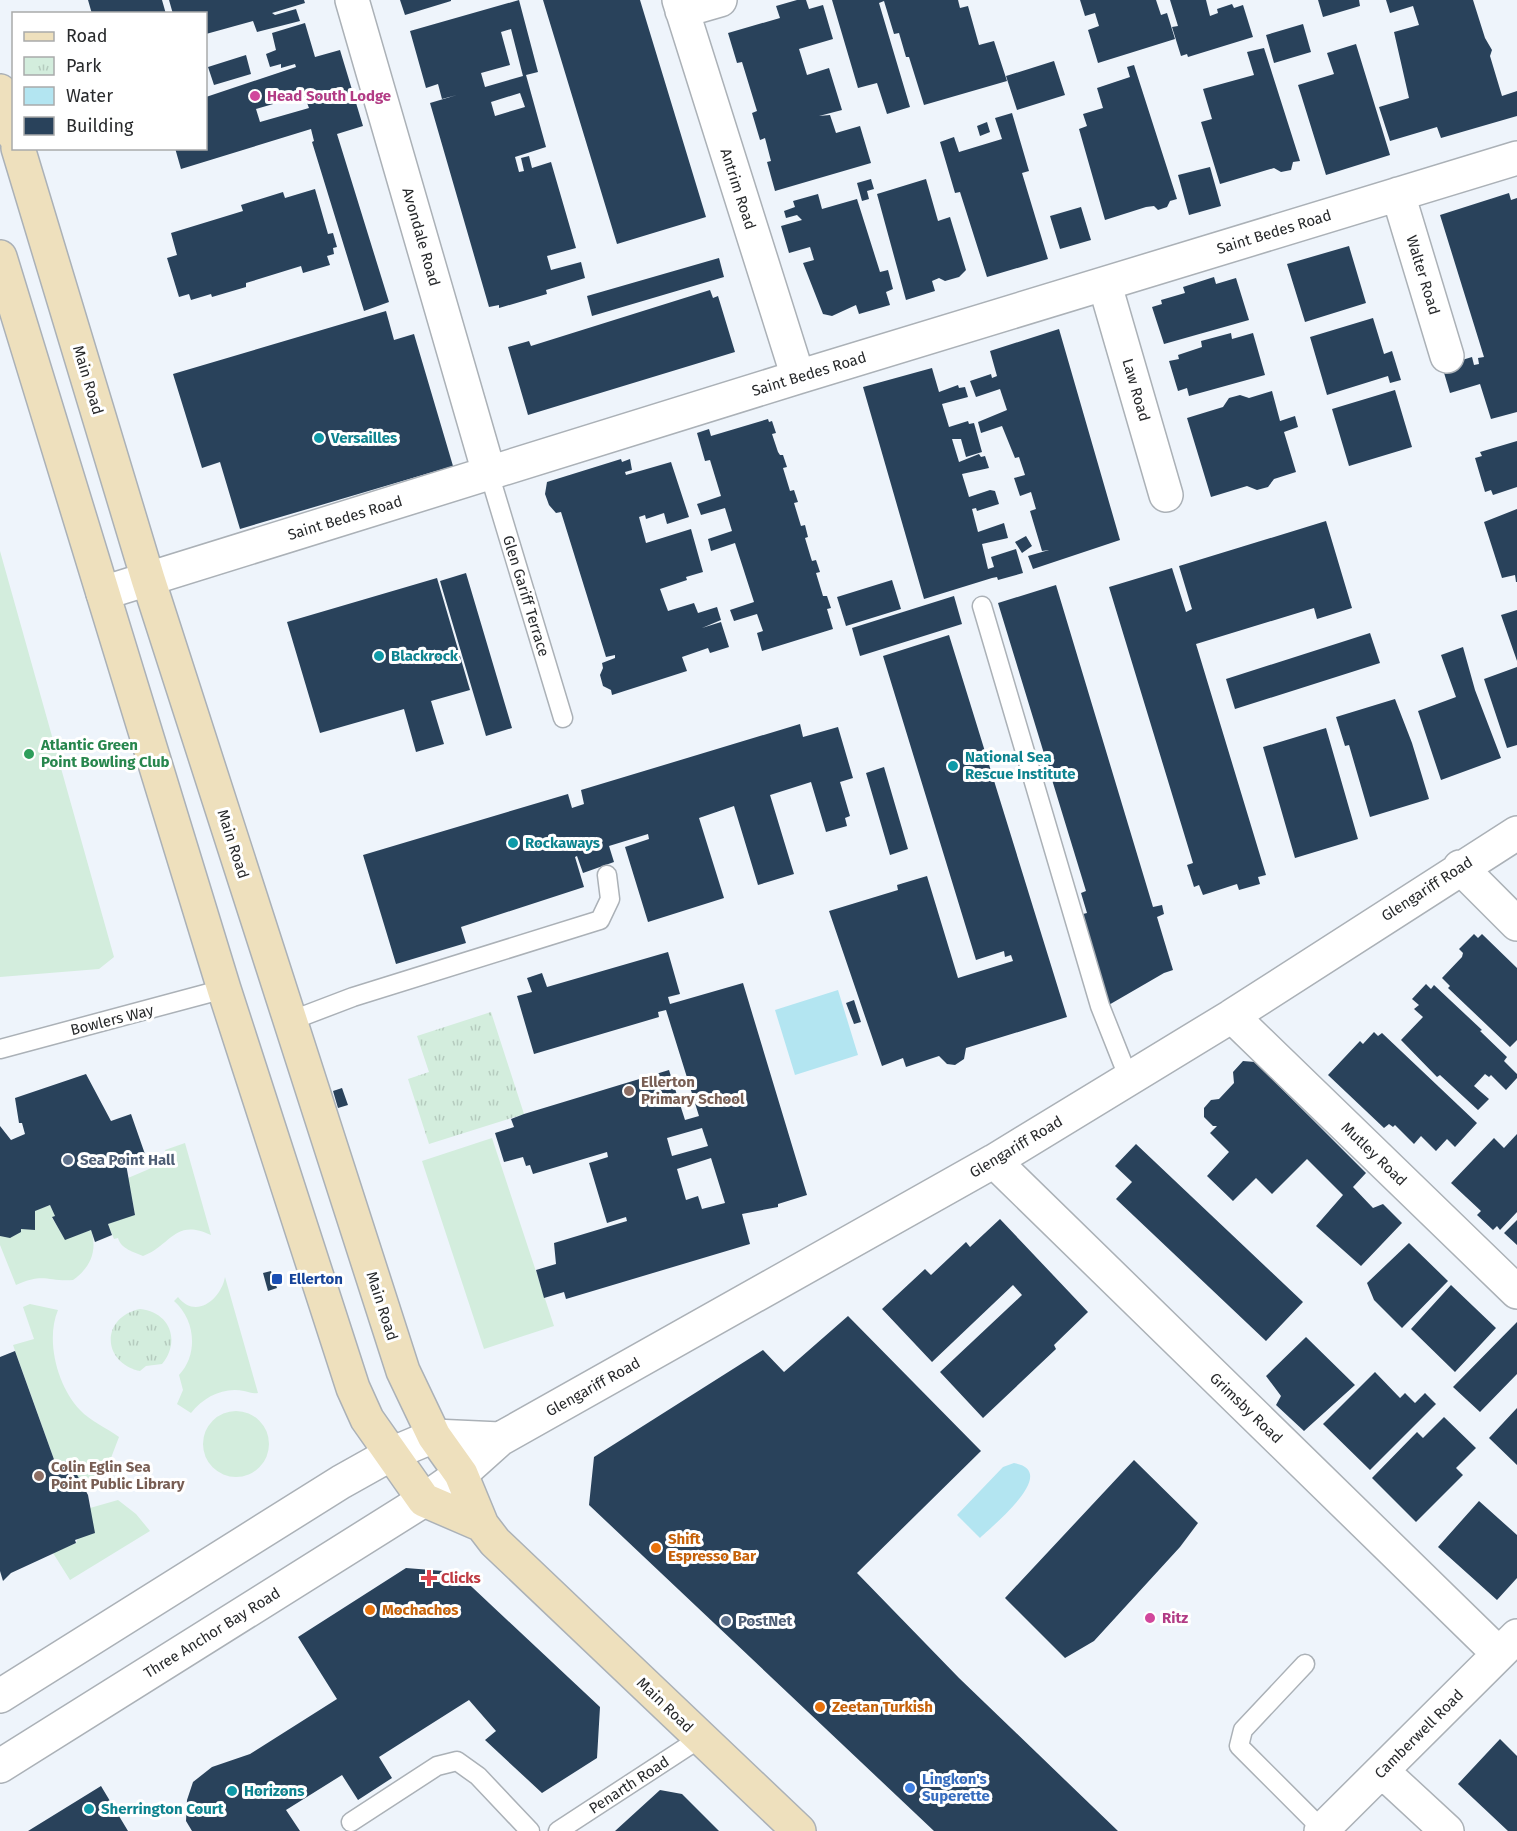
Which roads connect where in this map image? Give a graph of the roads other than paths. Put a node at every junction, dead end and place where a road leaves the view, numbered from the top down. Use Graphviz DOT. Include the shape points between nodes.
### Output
graph roads {
  1 [pos="352,0"];
  2 [pos="720,0"];
  3 [pos="680,6"];
  4 [pos="0,91"];
  5 [pos="12,129"];
  6 [pos="19,150"];
  7 [pos="1517,158"];
  8 [pos="1398,194"];
  9 [pos="0,257"];
  10 [pos="1105,285"];
  11 [pos="6,296"];
  12 [pos="1448,356"];
  13 [pos="798,377"];
  14 [pos="489,473"];
  15 [pos="1166,495"];
  16 [pos="148,579"];
  17 [pos="103,593"];
  18 [pos="982,606"];
  19 [pos="563,718"];
  20 [pos="1517,833"];
  21 [pos="1460,867"];
  22 [pos="607,875"];
  23 [pos="1517,924"];
  24 [pos="224,989"];
  25 [pos="1232,1016"];
  26 [pos="290,1021"];
  27 [pos="0,1049"];
  28 [pos="1129,1079"];
  29 [pos="994,1161"];
  30 [pos="1517,1292"];
  31 [pos="434,1436"];
  32 [pos="500,1439"];
  33 [pos="391,1454"];
  34 [pos="461,1474"];
  35 [pos="424,1500"];
  36 [pos="482,1525"];
  37 [pos="1508,1645"];
  38 [pos="1305,1664"];
  39 [pos="0,1696"];
  40 [pos="699,1739"];
  41 [pos="0,1766"];
  42 [pos="1382,1771"];
  43 [pos="351,1822"];
  44 [pos="1322,1830"];
  45 [pos="530,1831"];
  46 [pos="558,1831"];
  47 [pos="800,1831"];
  48 [pos="1448,1831"];
  1 -- 14 [label="street, Avondale Road"];
  2 -- 3 [label="street"];
  3 -- 13 [label="street, Antrim Road"];
  4 -- 5 [label="main road"];
  6 -- 16 [label="main road, Main Road"];
  7 -- 8 [label="street, Saint Bedes Road"];
  8 -- 10 [label="street, Saint Bedes Road"];
  8 -- 12 [label="street, Walter Road"];
  9 -- 11 [label="main road"];
  10 -- 13 [label="street, Saint Bedes Road"];
  10 -- 15 [label="street, Law Road"];
  11 -- 17 [label="main road"];
  13 -- 14 [label="street, Saint Bedes Road"];
  14 -- 16 [label="street, Saint Bedes Road"];
  14 -- 19 [label="lane, Glen Gariff Terrace"];
  16 -- 17 [label="street, Saint Bedes Road"];
  16 -- 26 [label="main road, Main Road"];
  17 -- 24 [label="main road"];
  18 -- 28 [label="lane" via="1100,1006"];
  20 -- 21 [label="street, Glengariff Road"];
  21 -- 23 [label="street"];
  21 -- 25 [label="street, Glengariff Road"];
  22 -- 26 [label="lane" via="610,899 600,920 353,997"];
  24 -- 27 [label="lane, Bowlers Way"];
  24 -- 33 [label="main road" via="353,1388 367,1419"];
  25 -- 28 [label="street, Glengariff Road"];
  25 -- 30 [label="street, Mutley Road"];
  26 -- 31 [label="main road, Main Road" via="403,1371"];
  28 -- 29 [label="street, Glengariff Road"];
  29 -- 32 [label="street, Glengariff Road"];
  29 -- 37 [label="street, Grimsby Road"];
  31 -- 32 [label="street"];
  31 -- 33 [label="street"];
  31 -- 34 [label="main road, Main Road"];
  32 -- 34 [label="street, Glengariff Road"];
  33 -- 35 [label="main road"];
  33 -- 39 [label="street"];
  34 -- 35 [label="street, Three Anchor Bay Road"];
  34 -- 36 [label="main road, Main Road"];
  35 -- 36 [label="main road, Main Road"];
  35 -- 41 [label="street, Three Anchor Bay Road"];
  36 -- 40 [label="main road, Main Road"];
  37 -- 42 [label="street, Camberwell Road"];
  38 -- 44 [label="lane" via="1243,1730 1239,1746"];
  40 -- 46 [label="lane, Penarth Road"];
  40 -- 47 [label="main road, Main Road"];
  42 -- 44 [label="street, Camberwell Road"];
  42 -- 48 [label="street"];
  43 -- 45 [label="lane" via="437,1766 457,1761 478,1776"];
}
